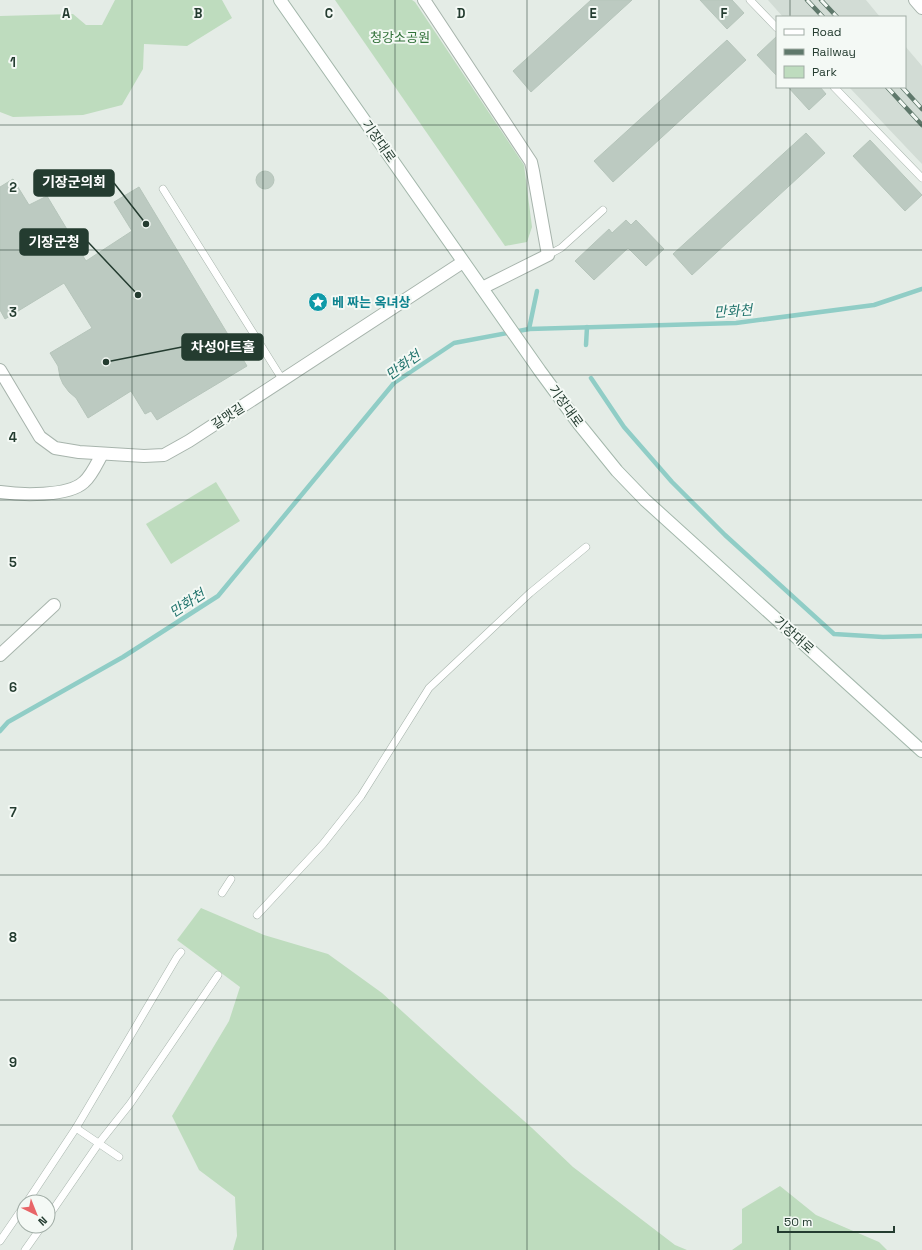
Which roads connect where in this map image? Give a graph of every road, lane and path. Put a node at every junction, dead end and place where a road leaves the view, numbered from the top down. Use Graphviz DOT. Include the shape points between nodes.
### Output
graph roads {
  1 [pos="280,0"];
  2 [pos="424,0"];
  3 [pos="750,0"];
  4 [pos="916,0"];
  5 [pos="922,8"];
  6 [pos="776,27"];
  7 [pos="835,88"];
  8 [pos="922,178"];
  9 [pos="163,189"];
  10 [pos="603,210"];
  11 [pos="548,255"];
  12 [pos="463,262"];
  13 [pos="484,291"];
  14 [pos="0,370"];
  15 [pos="282,379"];
  16 [pos="102,454"];
  17 [pos="0,492"];
  18 [pos="586,547"];
  19 [pos="54,605"];
  20 [pos="0,655"];
  21 [pos="922,751"];
  22 [pos="231,879"];
  23 [pos="222,893"];
  24 [pos="258,915"];
  25 [pos="181,952"];
  26 [pos="218,975"];
  27 [pos="76,1128"];
  28 [pos="99,1143"];
  29 [pos="119,1157"];
  30 [pos="31,1194"];
  31 [pos="56,1205"];
  32 [pos="16,1218"];
  33 [pos="36,1234"];
  34 [pos="0,1241"];
  35 [pos="25,1250"];
  1 -- 12 [label="street, 기장대로"];
  2 -- 11 [label="street" via="531,162"];
  3 -- 6 [label="lane"];
  4 -- 5 [label="street"];
  7 -- 8 [label="lane"];
  9 -- 15 [label="lane"];
  10 -- 11 [label="lane" via="562,248"];
  11 -- 13 [label="street"];
  12 -- 13 [label="street, 기장대로"];
  12 -- 15 [label="street, 갈맷길"];
  13 -- 21 [label="street, 기장대로" via="579,424 628,483"];
  14 -- 16 [label="street, 갈맷길" via="40,437 48,444 55,448"];
  15 -- 16 [label="street, 갈맷길" via="164,455"];
  16 -- 17 [label="street" via="92,474 78,486 49,493 16,495"];
  18 -- 24 [label="lane" via="530,593 429,688 361,796 323,844"];
  19 -- 20 [label="street"];
  22 -- 23 [label="lane"];
  25 -- 27 [label="lane"];
  26 -- 28 [label="lane" via="130,1104"];
  27 -- 28 [label="lane"];
  27 -- 30 [label="lane"];
  28 -- 29 [label="lane"];
  28 -- 31 [label="lane"];
  32 -- 34 [label="lane"];
  33 -- 35 [label="lane"];
}
